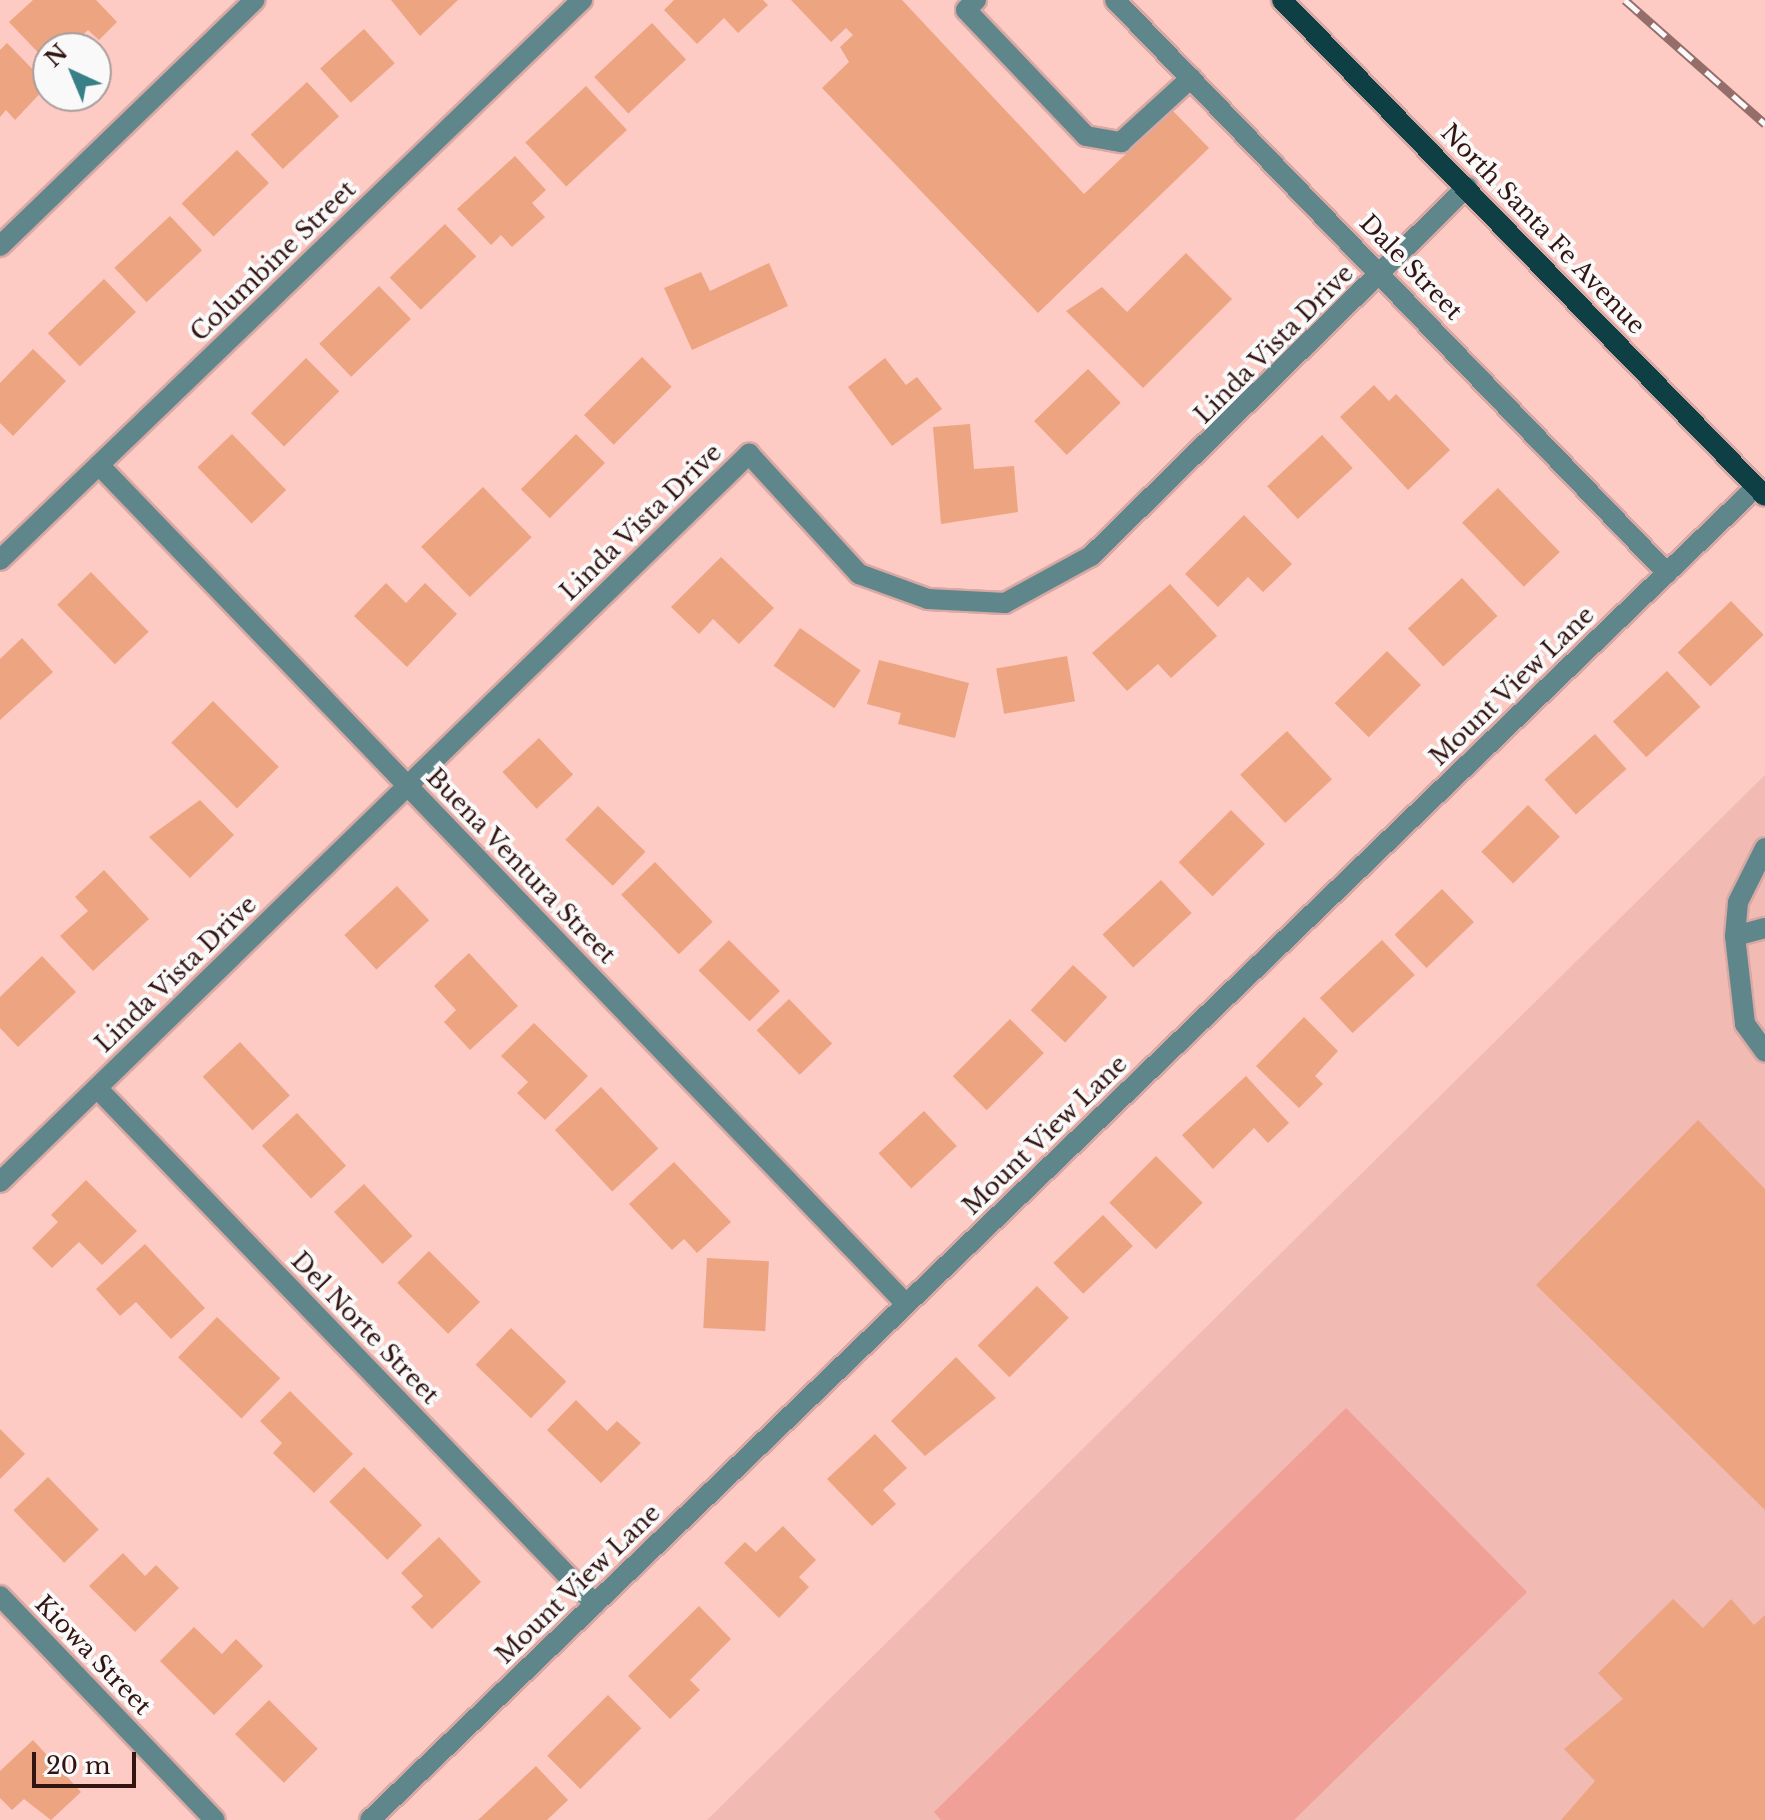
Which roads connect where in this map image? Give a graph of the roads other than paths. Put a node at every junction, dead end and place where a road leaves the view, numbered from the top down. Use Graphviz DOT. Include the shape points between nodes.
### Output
graph roads {
  1 [pos="255,0"];
  2 [pos="582,0"];
  3 [pos="976,0"];
  4 [pos="1115,0"];
  5 [pos="1282,0"];
  6 [pos="1191,78"];
  7 [pos="1467,187"];
  8 [pos="0,246"];
  9 [pos="1380,273"];
  10 [pos="99,465"];
  11 [pos="1760,492"];
  12 [pos="0,560"];
  13 [pos="1667,573"];
  14 [pos="406,784"];
  15 [pos="1765,848"];
  16 [pos="1765,928"];
  17 [pos="1735,936"];
  18 [pos="1765,1052"];
  19 [pos="97,1088"];
  20 [pos="0,1182"];
  21 [pos="906,1304"];
  22 [pos="0,1596"];
  23 [pos="595,1604"];
  24 [pos="215,1820"];
  25 [pos="370,1820"];
  1 -- 8 [label="street"];
  2 -- 10 [label="street, Columbine Street"];
  3 -- 6 [label="street" via="966,10 1086,136 1121,142"];
  4 -- 6 [label="street, Dale Street"];
  5 -- 7 [label="main road, North Santa Fe Avenue"];
  6 -- 9 [label="street, Dale Street"];
  7 -- 9 [label="street, Linda Vista Drive"];
  7 -- 11 [label="main road, North Santa Fe Avenue"];
  9 -- 13 [label="street, Dale Street"];
  9 -- 14 [label="street, Linda Vista Drive" via="1091,556 1005,603 928,599 859,574 749,454"];
  10 -- 12 [label="street, Columbine Street"];
  10 -- 14 [label="street, Buena Ventura Street"];
  11 -- 13 [label="street, Mount View Lane"];
  13 -- 21 [label="street, Mount View Lane"];
  14 -- 19 [label="street, Linda Vista Drive"];
  14 -- 21 [label="street, Buena Ventura Street"];
  15 -- 17 [label="street" via="1738,902"];
  16 -- 17 [label="street"];
  17 -- 18 [label="street" via="1745,1024"];
  19 -- 20 [label="street, Linda Vista Drive"];
  19 -- 23 [label="street, Del Norte Street"];
  21 -- 23 [label="street, Mount View Lane"];
  22 -- 24 [label="street, Kiowa Street"];
  23 -- 25 [label="street, Mount View Lane"];
}
